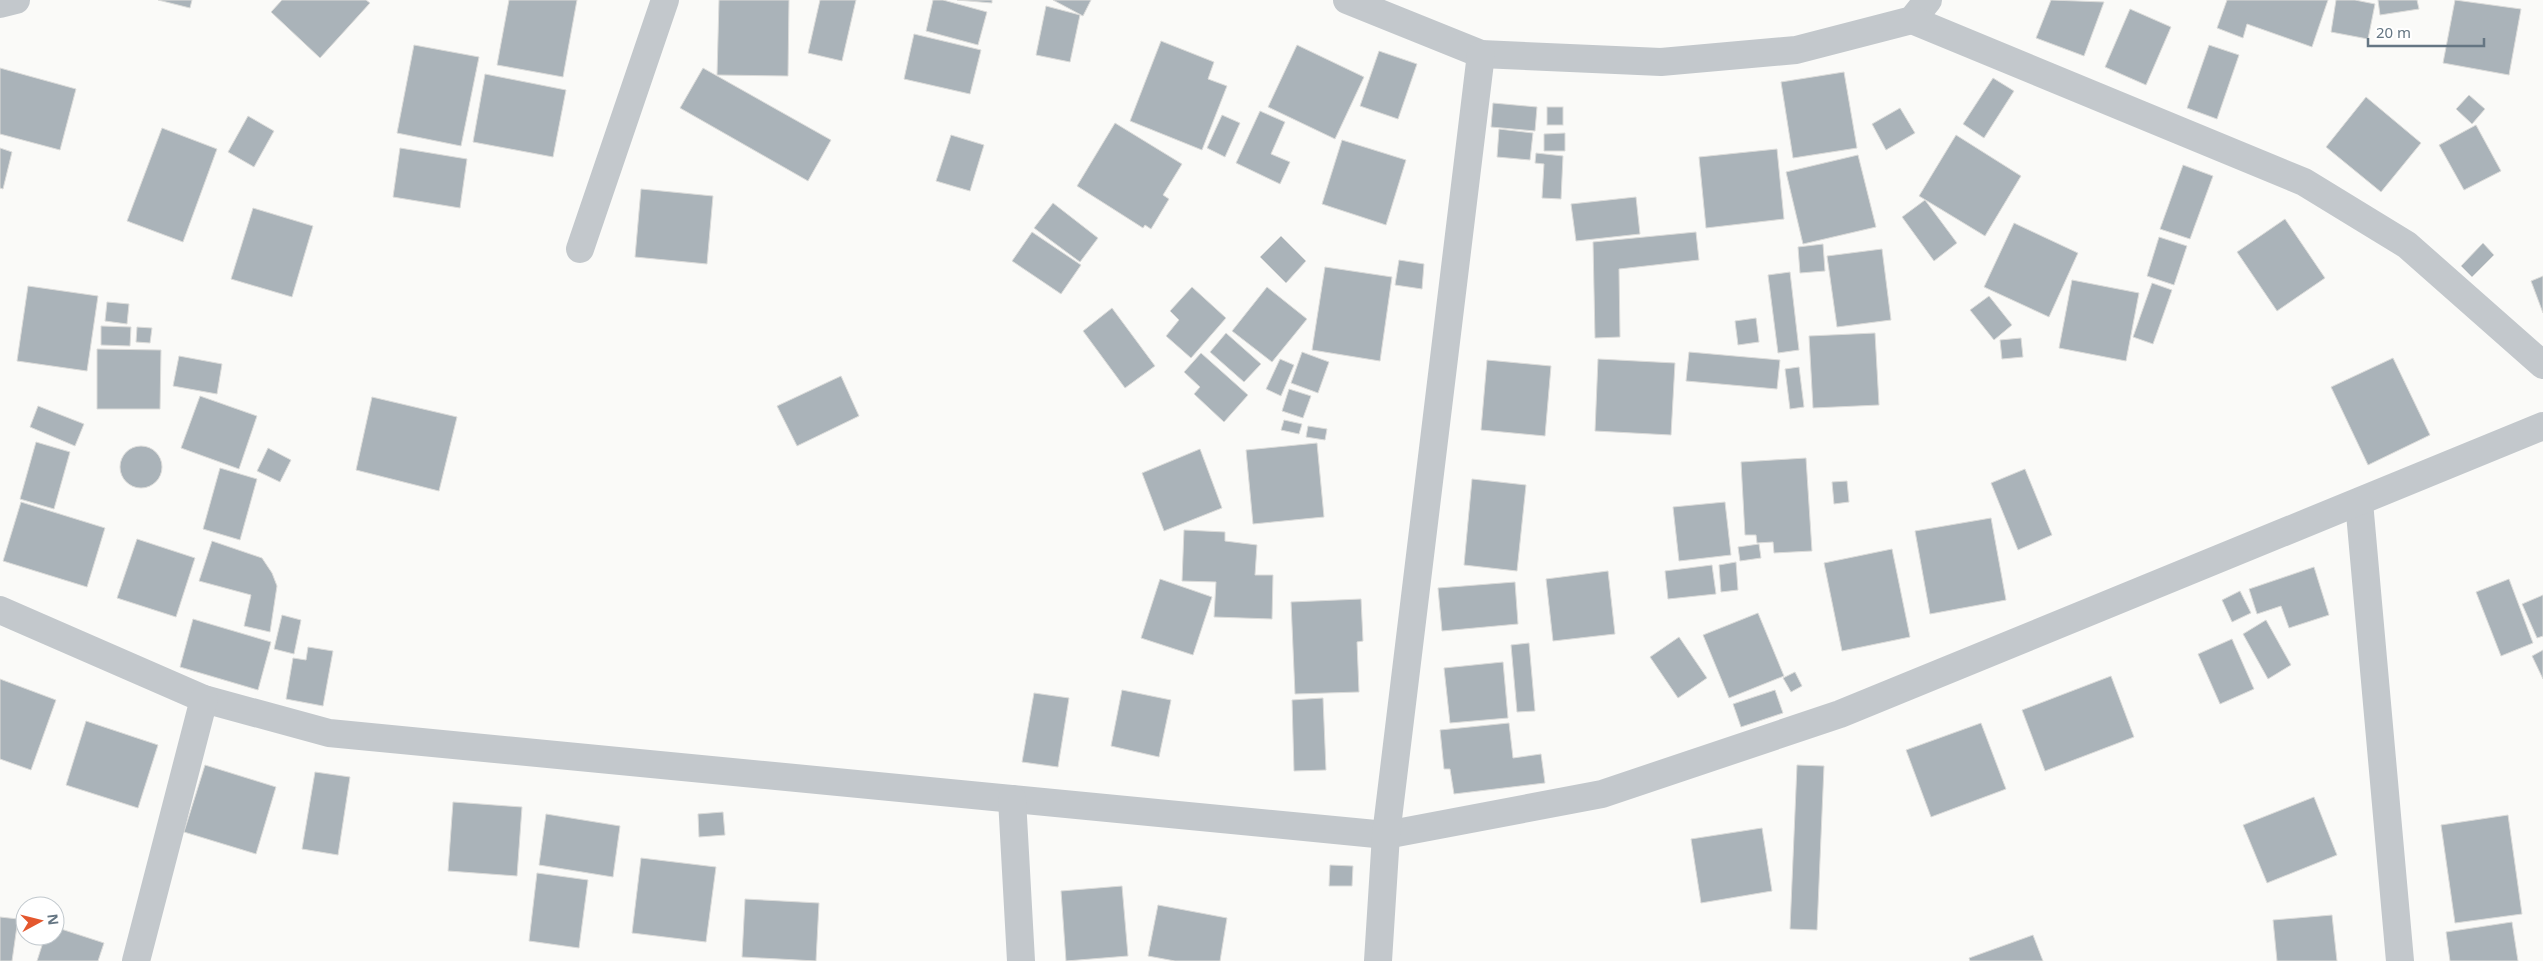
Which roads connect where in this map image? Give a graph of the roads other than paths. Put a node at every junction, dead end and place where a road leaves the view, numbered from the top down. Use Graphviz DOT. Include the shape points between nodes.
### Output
graph roads {
  1 [pos="16,0"];
  2 [pos="665,0"];
  3 [pos="1347,0"];
  4 [pos="0,4"];
  5 [pos="1920,10"];
  6 [pos="1481,54"];
  7 [pos="580,249"];
  8 [pos="2543,365"];
  9 [pos="2543,426"];
  10 [pos="2359,502"];
  11 [pos="0,610"];
  12 [pos="204,699"];
  13 [pos="1012,799"];
  14 [pos="1386,835"];
  15 [pos="136,961"];
  16 [pos="1021,961"];
  17 [pos="1378,961"];
  18 [pos="2400,961"];
  1 -- 4 [label="street"];
  2 -- 7 [label="street"];
  3 -- 6 [label="street"];
  5 -- 6 [label="street" via="1796,50 1670,61"];
  5 -- 8 [label="street" via="2304,182 2407,245"];
  6 -- 14 [label="street"];
  9 -- 10 [label="street"];
  10 -- 14 [label="street" via="1830,718 1602,794"];
  10 -- 18 [label="street"];
  11 -- 12 [label="street"];
  12 -- 13 [label="street" via="329,733"];
  12 -- 15 [label="street"];
  13 -- 14 [label="street"];
  13 -- 16 [label="street"];
  14 -- 17 [label="street"];
}
